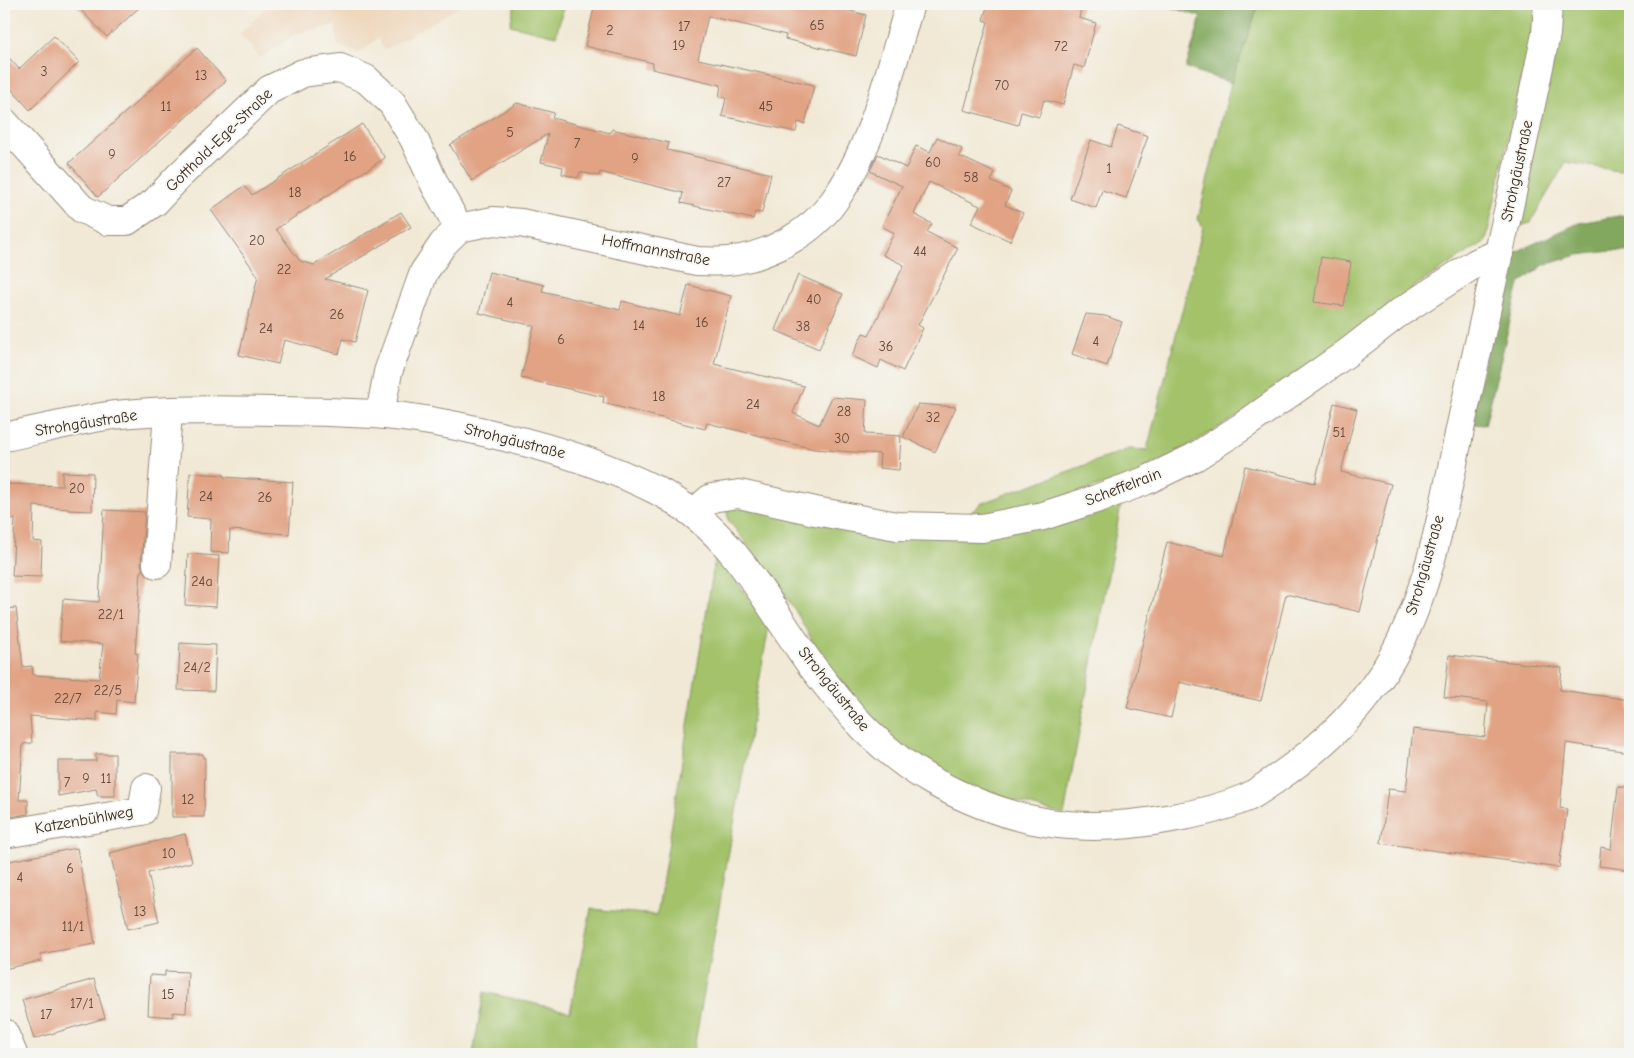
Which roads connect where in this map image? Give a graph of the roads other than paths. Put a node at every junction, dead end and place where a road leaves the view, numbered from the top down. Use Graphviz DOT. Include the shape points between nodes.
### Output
graph roads {
  1 [pos="910,4"];
  2 [pos="1548,4"];
  3 [pos="4,122"];
  4 [pos="459,228"];
  5 [pos="1500,253"];
  6 [pos="168,412"];
  7 [pos="380,414"];
  8 [pos="4,437"];
  9 [pos="694,513"];
  10 [pos="157,564"];
  11 [pos="146,788"];
  12 [pos="4,834"];
  13 [pos="4,1032"];
  14 [pos="13,1054"];
  1 -- 4 [label="street, Hoffmannstraße" via="876,114 854,171 833,203 786,243 758,255 727,261 697,261 521,223 493,221"];
  2 -- 5 [label="street, Strohgäustraße" via="1546,34"];
  3 -- 4 [label="street, Gotthold-Ege-Straße" via="82,209 108,221 127,221 155,202 269,90 303,73 340,68 366,80 392,103"];
  4 -- 7 [label="street" via="443,244 424,272 388,372"];
  5 -- 9 [label="street, Scheffelrain" via="1476,263 1396,315 1195,457 1096,499 1043,516 982,528 897,526 739,494 711,498"];
  5 -- 9 [label="street, Strohgäustraße" via="1433,547 1417,603 1392,658 1363,700 1334,732 1302,761 1243,798 1192,814 1142,824 1063,826 990,808 929,780 884,747 846,709 810,663 753,576 723,540"];
  6 -- 7 [label="street, Strohgäustraße" via="204,409"];
  6 -- 8 [label="street, Strohgäustraße" via="105,416"];
  6 -- 10 [label="street"];
  7 -- 9 [label="street, Strohgäustraße" via="452,425 551,448 612,469 661,492"];
  11 -- 12 [label="street, Katzenbühlweg" via="142,810"];
  13 -- 14 [label="street"];
}
